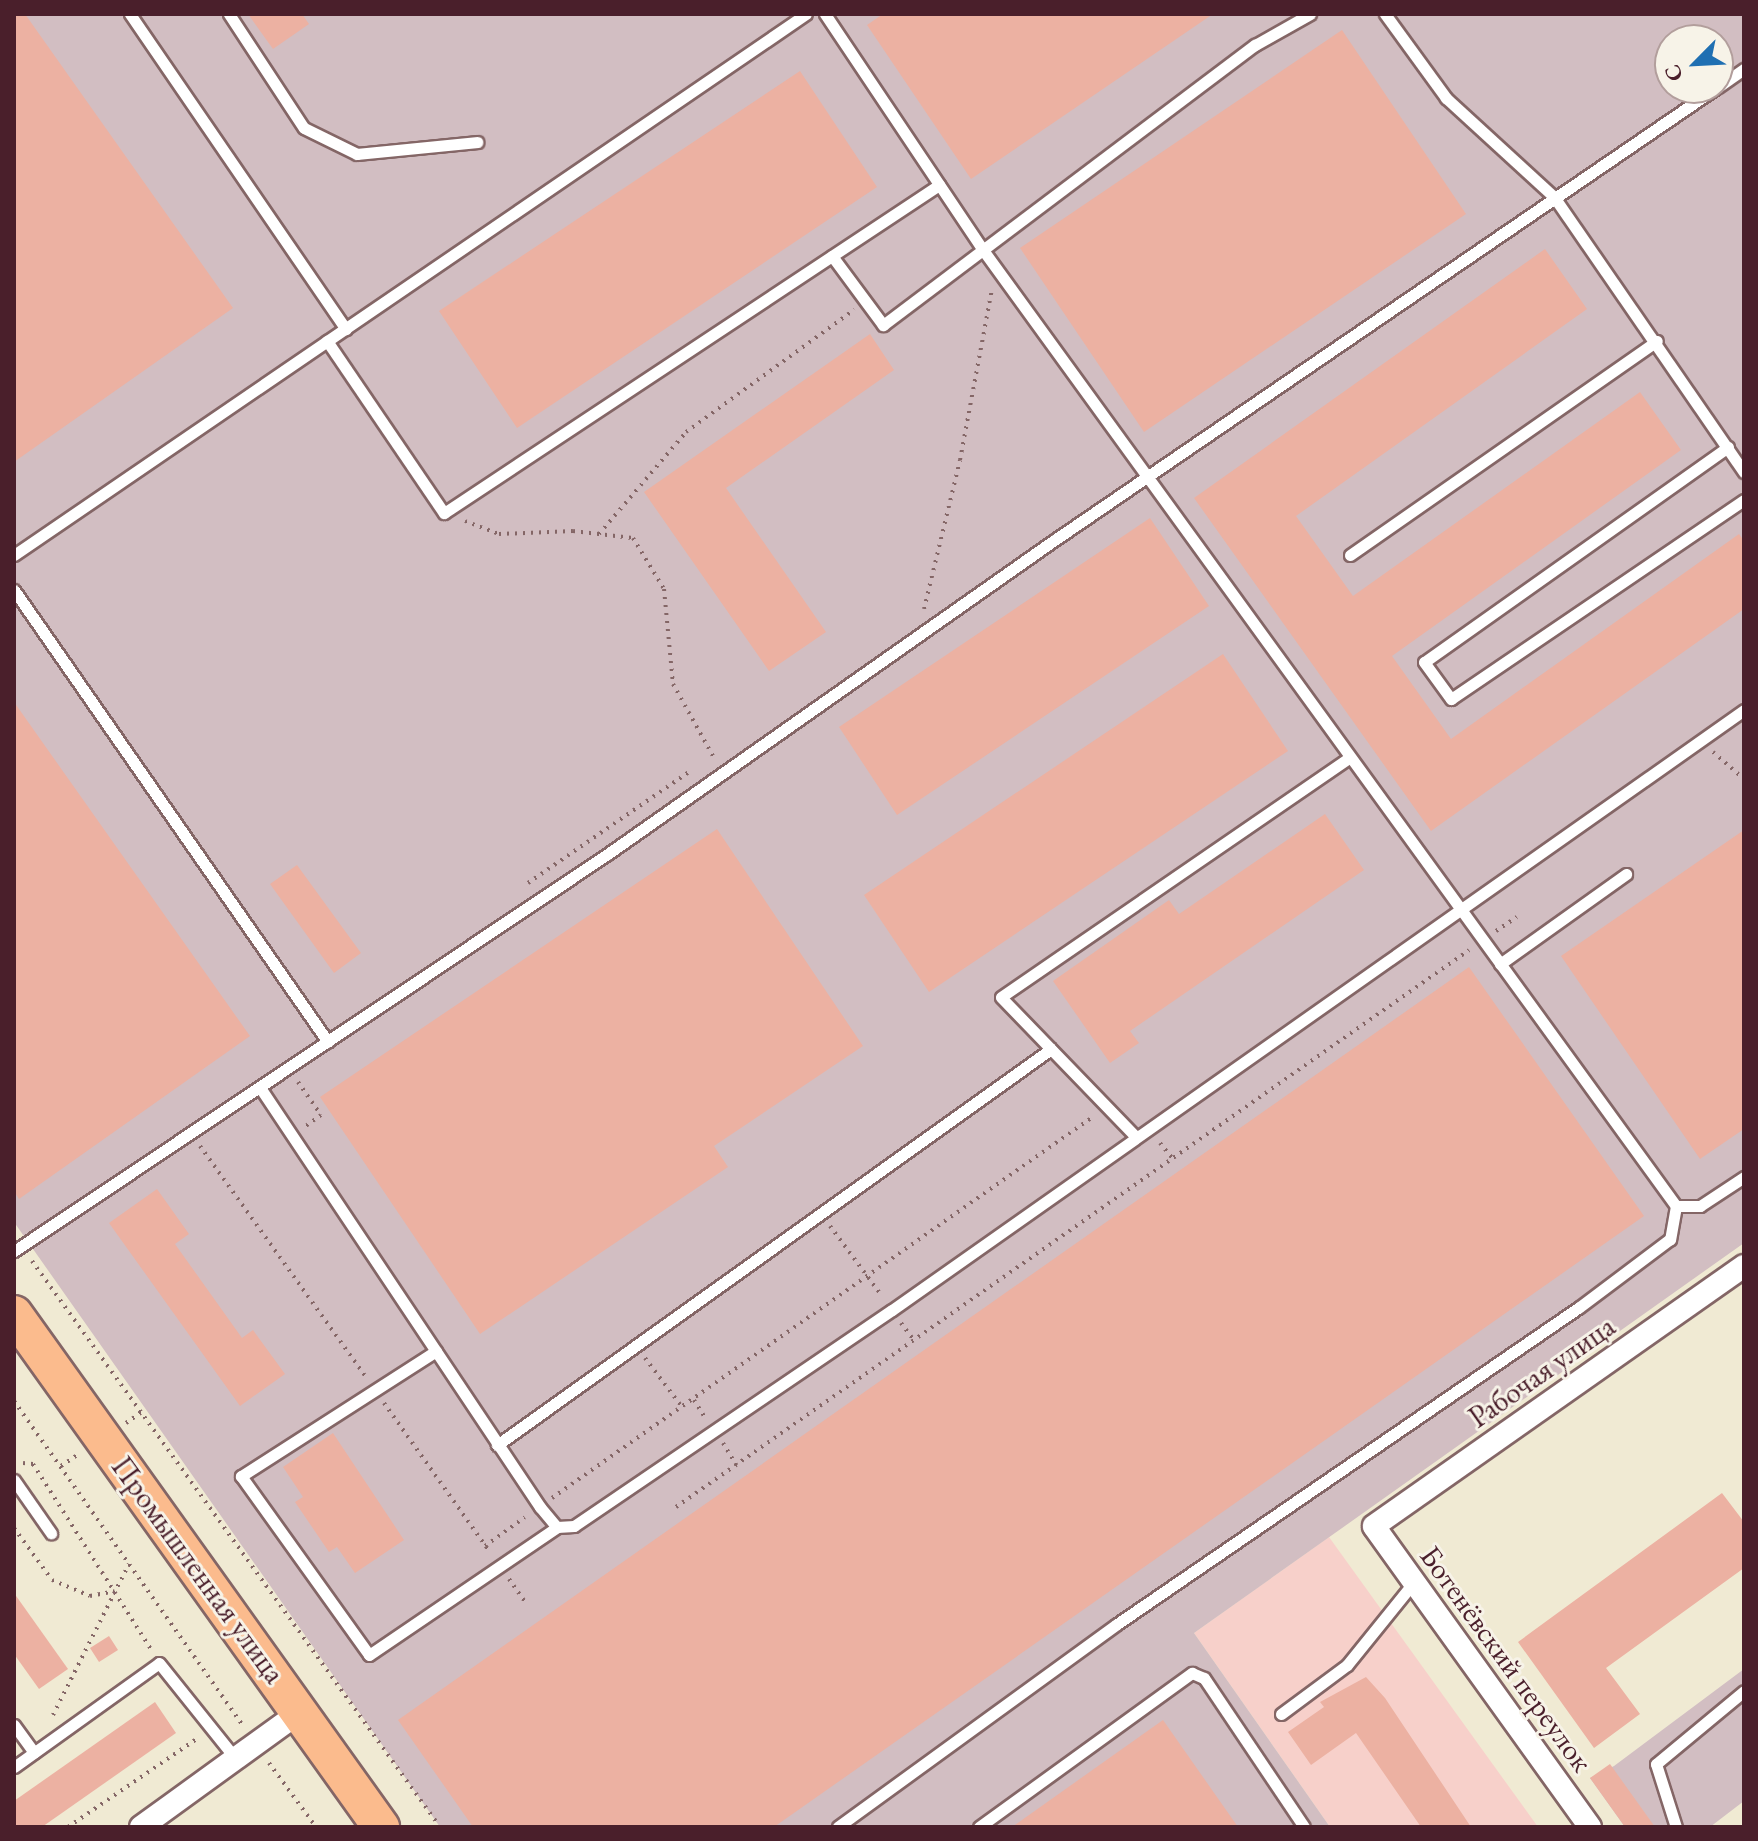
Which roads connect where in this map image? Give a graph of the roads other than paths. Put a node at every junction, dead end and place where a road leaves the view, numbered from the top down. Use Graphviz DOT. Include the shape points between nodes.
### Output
graph roads {
  1 [pos="229,14"];
  2 [pos="806,14"];
  3 [pos="825,14"];
  4 [pos="1310,14"];
  5 [pos="1385,14"];
  6 [pos="134,15"];
  7 [pos="1692,104"];
  8 [pos="477,142"];
  9 [pos="939,185"];
  10 [pos="1554,197"];
  11 [pos="983,250"];
  12 [pos="832,256"];
  13 [pos="346,329"];
  14 [pos="327,341"];
  15 [pos="1657,341"];
  16 [pos="1728,447"];
  17 [pos="1744,472"];
  18 [pos="1149,477"];
  19 [pos="1744,500"];
  20 [pos="14,555"];
  21 [pos="1350,555"];
  22 [pos="14,590"];
  23 [pos="1744,710"];
  24 [pos="1349,758"];
  25 [pos="1626,874"];
  26 [pos="1459,909"];
  27 [pos="1500,964"];
  28 [pos="328,1042"];
  29 [pos="1051,1049"];
  30 [pos="261,1089"];
  31 [pos="1136,1137"];
  32 [pos="1744,1177"];
  33 [pos="1676,1206"];
  34 [pos="18,1249"];
  35 [pos="1744,1266"];
  36 [pos="14,1314"];
  37 [pos="436,1351"];
  38 [pos="497,1445"];
  39 [pos="14,1480"];
  40 [pos="1374,1526"];
  41 [pos="557,1527"];
  42 [pos="51,1533"];
  43 [pos="1414,1582"];
  44 [pos="1744,1691"];
  45 [pos="300,1712"];
  46 [pos="1281,1714"];
  47 [pos="14,1725"];
  48 [pos="34,1753"];
  49 [pos="236,1759"];
  50 [pos="14,1767"];
  51 [pos="141,1827"];
  52 [pos="381,1827"];
  53 [pos="838,1827"];
  54 [pos="979,1827"];
  55 [pos="1304,1827"];
  56 [pos="1590,1827"];
  57 [pos="1676,1827"];
  1 -- 8 [label="lane" via="304,128 357,154"];
  2 -- 13 [label="lane"];
  3 -- 9 [label="lane"];
  4 -- 11 [label="lane" via="1255,45"];
  5 -- 10 [label="lane" via="1446,98"];
  6 -- 13 [label="lane"];
  7 -- 10 [label="lane"];
  9 -- 11 [label="lane"];
  9 -- 12 [label="lane"];
  10 -- 15 [label="lane"];
  10 -- 18 [label="lane"];
  11 -- 12 [label="lane" via="883,325"];
  11 -- 18 [label="lane"];
  12 -- 14 [label="lane" via="444,513"];
  13 -- 14 [label="lane"];
  14 -- 20 [label="lane"];
  15 -- 16 [label="lane"];
  15 -- 21 [label="lane"];
  16 -- 17 [label="lane"];
  16 -- 19 [label="lane" via="1424,662 1451,699"];
  18 -- 24 [label="lane"];
  18 -- 28 [label="lane"];
  22 -- 28 [label="lane"];
  23 -- 26 [label="lane"];
  24 -- 26 [label="lane"];
  24 -- 29 [label="lane" via="1001,997"];
  25 -- 27 [label="lane"];
  26 -- 27 [label="lane"];
  26 -- 31 [label="lane"];
  27 -- 33 [label="lane"];
  28 -- 30 [label="lane"];
  29 -- 31 [label="lane"];
  29 -- 38 [label="lane"];
  30 -- 34 [label="lane"];
  30 -- 37 [label="lane"];
  31 -- 41 [label="lane" via="622,1498 574,1526"];
  32 -- 33 [label="lane" via="1700,1206"];
  33 -- 53 [label="lane" via="1670,1239 1578,1308 1130,1615"];
  35 -- 40 [label="street, Рабочая улица"];
  36 -- 45 [label="main road, Промышленная улица"];
  37 -- 38 [label="lane"];
  37 -- 41 [label="lane" via="241,1476 369,1655"];
  38 -- 41 [label="lane"];
  39 -- 42 [label="lane"];
  40 -- 43 [label="street, Ботенёвский переулок"];
  43 -- 46 [label="lane" via="1347,1665"];
  43 -- 56 [label="street, Ботенёвский переулок"];
  44 -- 57 [label="lane" via="1656,1764"];
  45 -- 49 [label="street"];
  45 -- 52 [label="main road, Промышленная улица"];
  47 -- 48 [label="lane"];
  48 -- 49 [label="lane" via="159,1663"];
  48 -- 50 [label="lane"];
  49 -- 51 [label="street"];
  54 -- 55 [label="lane" via="1192,1673 1204,1678"];
}
